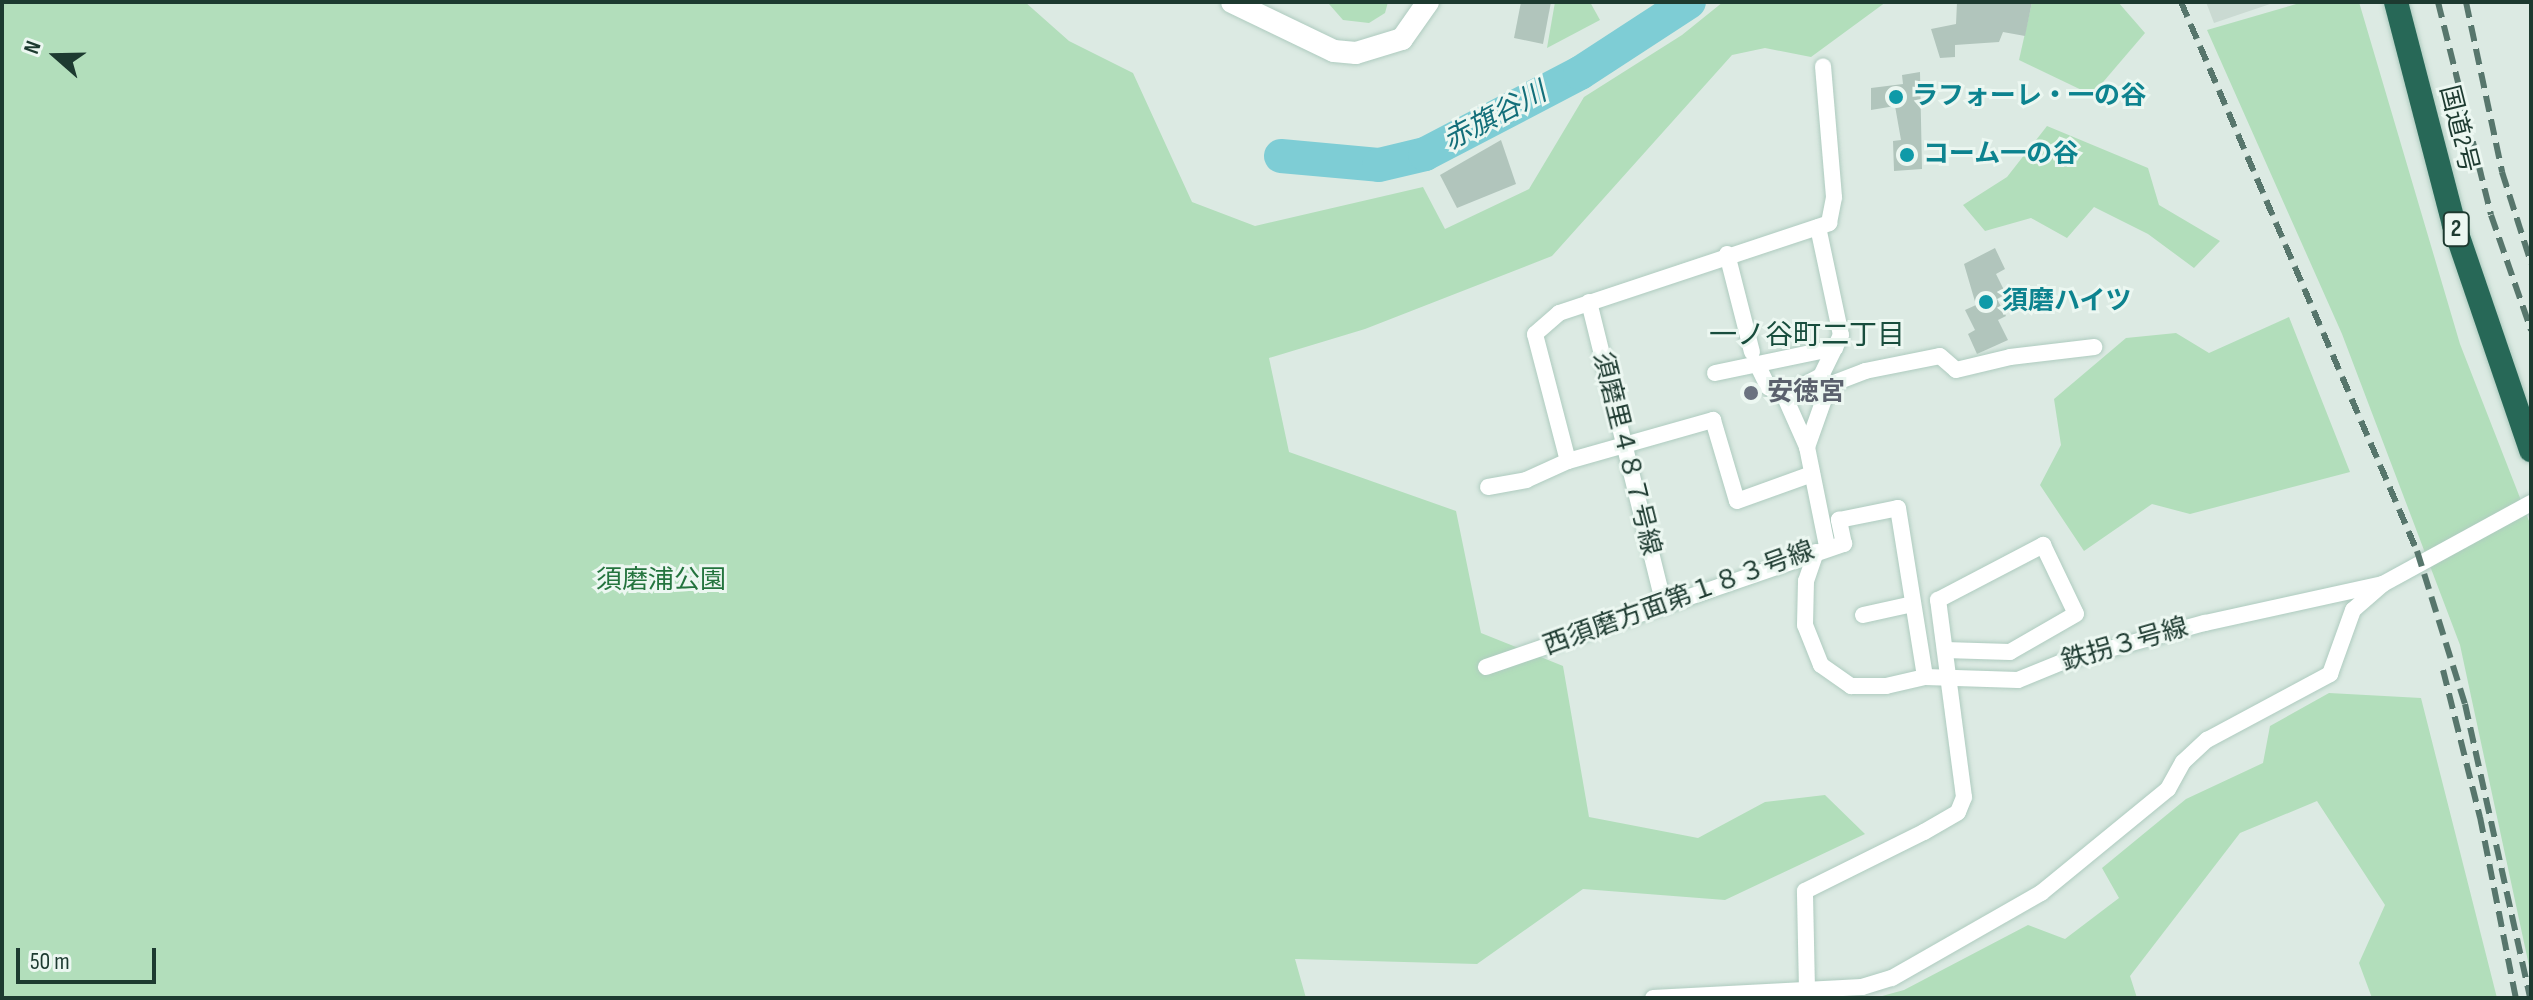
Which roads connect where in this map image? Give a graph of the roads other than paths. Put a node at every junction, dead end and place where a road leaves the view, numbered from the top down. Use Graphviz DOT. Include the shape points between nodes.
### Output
graph roads {
  1 [pos="1232,2"];
  2 [pos="1428,2"];
  3 [pos="2396,2"];
  4 [pos="1823,66"];
  5 [pos="1818,227"];
  6 [pos="1727,254"];
  7 [pos="1589,302"];
  8 [pos="2094,347"];
  9 [pos="1835,348"];
  10 [pos="1754,358"];
  11 [pos="1715,373"];
  12 [pos="1825,381"];
  13 [pos="1784,395"];
  14 [pos="1621,446"];
  15 [pos="1807,447"];
  16 [pos="2531,450"];
  17 [pos="1568,461"];
  18 [pos="1812,474"];
  19 [pos="1488,487"];
  20 [pos="2531,503"];
  21 [pos="1822,549"];
  22 [pos="2383,584"];
  23 [pos="1913,604"];
  24 [pos="1664,606"];
  25 [pos="1863,615"];
  26 [pos="1945,650"];
  27 [pos="1486,667"];
  28 [pos="1925,677"];
  29 [pos="1949,677"];
  30 [pos="1807,990"];
  31 [pos="1653,998"];
  1 -- 2 [label="street" via="1334,51 1356,53 1402,39"];
  3 -- 16 [label="highway, 国道2号 / 2" via="2454,225"];
  4 -- 5 [label="street" via="1834,197 1829,223"];
  5 -- 6 [label="street"];
  5 -- 9 [label="street" via="1837,305 1841,335"];
  6 -- 7 [label="street"];
  6 -- 10 [label="street"];
  7 -- 14 [label="street, 須磨里４８７号線"];
  7 -- 17 [label="street" via="1559,313 1535,334"];
  8 -- 12 [label="street" via="1956,370 1940,356"];
  9 -- 10 [label="street"];
  9 -- 12 [label="street"];
  10 -- 11 [label="street"];
  10 -- 13 [label="street, 西須磨方面第１８３号線" via="1768,387"];
  12 -- 13 [label="street"];
  12 -- 15 [label="street"];
  13 -- 15 [label="street, 西須磨方面第１８３号線"];
  14 -- 17 [label="street"];
  14 -- 18 [label="street" via="1713,420 1737,501"];
  14 -- 24 [label="street, 須磨里４８７号線"];
  15 -- 18 [label="street, 西須磨方面第１８３号線"];
  17 -- 19 [label="street" via="1526,480"];
  18 -- 21 [label="street, 西須磨方面第１８３号線"];
  20 -- 22 [label="street, 鉄拐３号線"];
  21 -- 23 [label="street" via="1844,544 1839,520 1898,508"];
  21 -- 24 [label="street, 西須磨方面第１８３号線"];
  21 -- 28 [label="street, 鉄拐３号線" via="1806,581 1805,625 1821,665 1851,686 1886,686"];
  22 -- 29 [label="street, 鉄拐３号線" via="2205,623 2062,662 2018,680"];
  22 -- 30 [label="street" via="2353,610 2330,674 2207,740 2183,762 2168,789 2041,893 1892,978 1862,987"];
  23 -- 25 [label="street"];
  23 -- 28 [label="street"];
  24 -- 27 [label="street, 西須磨方面第１８３号線"];
  26 -- 26 [label="street" via="1938,600 2043,545 2076,614 2010,652"];
  26 -- 29 [label="street"];
  28 -- 29 [label="street, 鉄拐３号線"];
  29 -- 30 [label="street" via="1964,797 1958,812 1805,891"];
  30 -- 31 [label="street"];
}
